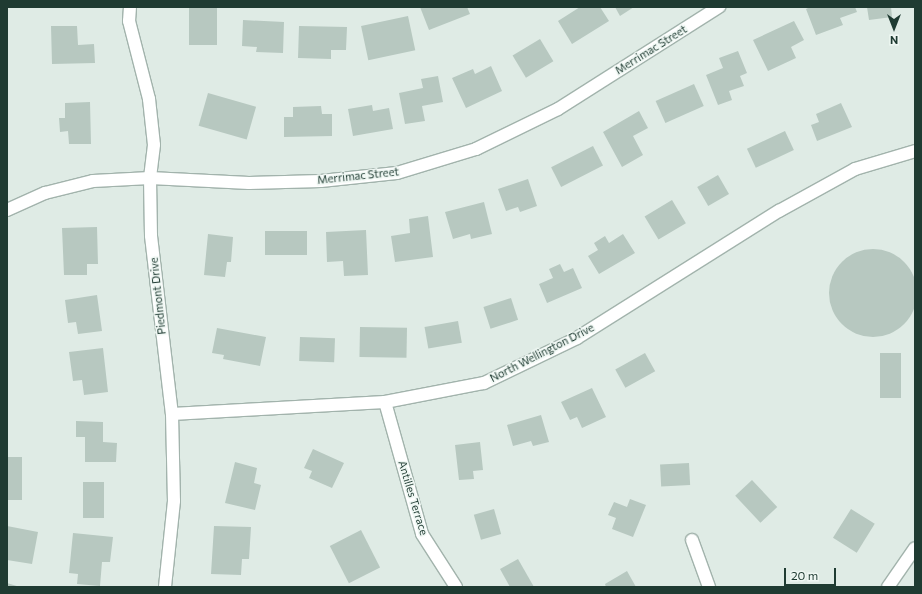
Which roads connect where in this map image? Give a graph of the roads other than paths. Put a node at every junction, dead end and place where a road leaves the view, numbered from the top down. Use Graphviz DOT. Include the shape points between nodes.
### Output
graph roads {
  1 [pos="130,7"];
  2 [pos="719,7"];
  3 [pos="915,151"];
  4 [pos="150,178"];
  5 [pos="7,210"];
  6 [pos="385,402"];
  7 [pos="172,414"];
  8 [pos="692,540"];
  9 [pos="915,548"];
  10 [pos="165,587"];
  11 [pos="456,587"];
  12 [pos="709,587"];
  13 [pos="888,587"];
  1 -- 4 [label="street, Piedmont Drive" via="129,21 149,99 154,145"];
  2 -- 4 [label="street, Merrimac Street" via="558,109 476,149 397,173 321,181 249,183"];
  3 -- 6 [label="street, North Wellington Drive" via="855,169 779,211 577,338 491,379"];
  4 -- 5 [label="street, Merrimac Street" via="93,181 45,194"];
  4 -- 7 [label="street, Piedmont Drive" via="152,236"];
  6 -- 7 [label="street, North Wellington Drive"];
  6 -- 11 [label="street, Antilles Terrace" via="422,534"];
  7 -- 10 [label="street, Piedmont Drive" via="174,501"];
  8 -- 12 [label="street"];
  9 -- 13 [label="street"];
}
